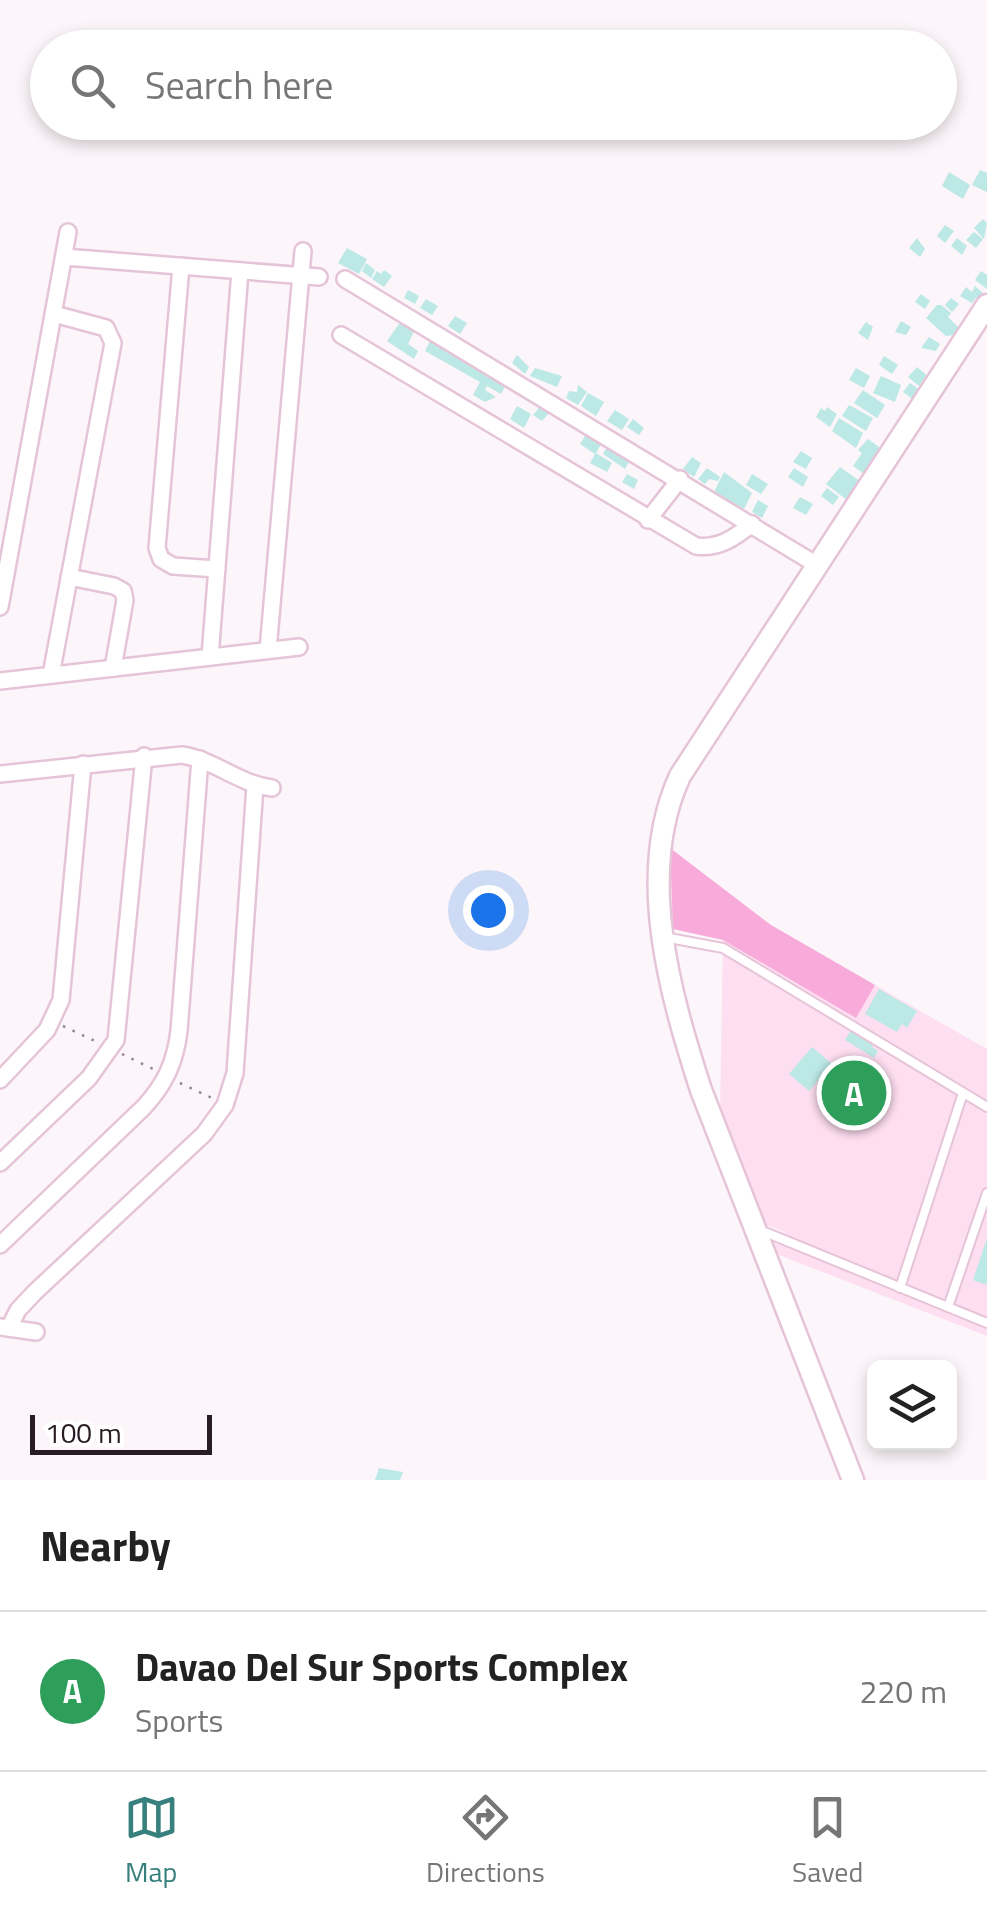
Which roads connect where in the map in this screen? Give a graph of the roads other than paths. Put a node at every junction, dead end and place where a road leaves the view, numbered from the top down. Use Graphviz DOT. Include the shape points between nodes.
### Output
graph roads {
  1 [pos="68,232"];
  2 [pos="302,251"];
  3 [pos="64,257"];
  4 [pos="182,266"];
  5 [pos="240,271"];
  6 [pos="300,275"];
  7 [pos="319,276"];
  8 [pos="344,279"];
  9 [pos="987,305"];
  10 [pos="54,314"];
  11 [pos="341,334"];
  12 [pos="680,479"];
  13 [pos="648,520"];
  14 [pos="752,524"];
  15 [pos="817,565"];
  16 [pos="217,568"];
  17 [pos="69,577"];
  18 [pos="0,607"];
  19 [pos="299,647"];
  20 [pos="268,650"];
  21 [pos="210,657"];
  22 [pos="113,668"];
  23 [pos="51,675"];
  24 [pos="0,681"];
  25 [pos="144,756"];
  26 [pos="200,760"];
  27 [pos="83,764"];
  28 [pos="0,774"];
  29 [pos="664,938"];
  30 [pos="0,1080"];
  31 [pos="963,1092"];
  32 [pos="987,1107"];
  33 [pos="0,1164"];
  34 [pos="987,1192"];
  35 [pos="754,1227"];
  36 [pos="0,1245"];
  37 [pos="900,1288"];
  38 [pos="948,1307"];
  39 [pos="987,1323"];
  40 [pos="4,1327"];
  41 [pos="36,1332"];
  42 [pos="853,1480"];
  1 -- 3 [label="street"];
  2 -- 6 [label="street"];
  3 -- 4 [label="street"];
  3 -- 10 [label="street"];
  4 -- 5 [label="street"];
  4 -- 16 [label="street" via="157,548 173,566"];
  5 -- 6 [label="street"];
  5 -- 16 [label="street"];
  6 -- 7 [label="street"];
  6 -- 20 [label="street"];
  8 -- 12 [label="street"];
  9 -- 15 [label="street"];
  10 -- 17 [label="street" via="100,326 112,337"];
  10 -- 18 [label="street"];
  11 -- 13 [label="street"];
  12 -- 13 [label="street"];
  12 -- 14 [label="street"];
  13 -- 14 [label="street" via="709,548"];
  14 -- 15 [label="street"];
  15 -- 29 [label="street" via="666,807 659,840"];
  16 -- 21 [label="street"];
  17 -- 22 [label="street" via="122,591"];
  17 -- 23 [label="street"];
  19 -- 20 [label="street"];
  20 -- 21 [label="street"];
  21 -- 22 [label="street"];
  22 -- 23 [label="street"];
  23 -- 24 [label="street"];
  25 -- 26 [label="street"];
  25 -- 27 [label="street"];
  25 -- 33 [label="street" via="112,1050"];
  26 -- 36 [label="street" via="179,1032 168,1076"];
  26 -- 40 [label="street" via="263,787 235,1073 225,1104 204,1134"];
  27 -- 28 [label="street"];
  27 -- 30 [label="street" via="63,990 53,1021"];
  29 -- 31 [label="lane" via="723,948"];
  29 -- 35 [label="street" via="686,1042"];
  31 -- 32 [label="lane"];
  31 -- 37 [label="lane"];
  34 -- 38 [label="lane"];
  35 -- 37 [label="lane"];
  35 -- 42 [label="street"];
  37 -- 38 [label="lane"];
  38 -- 39 [label="lane"];
  40 -- 41 [label="street"];
}
